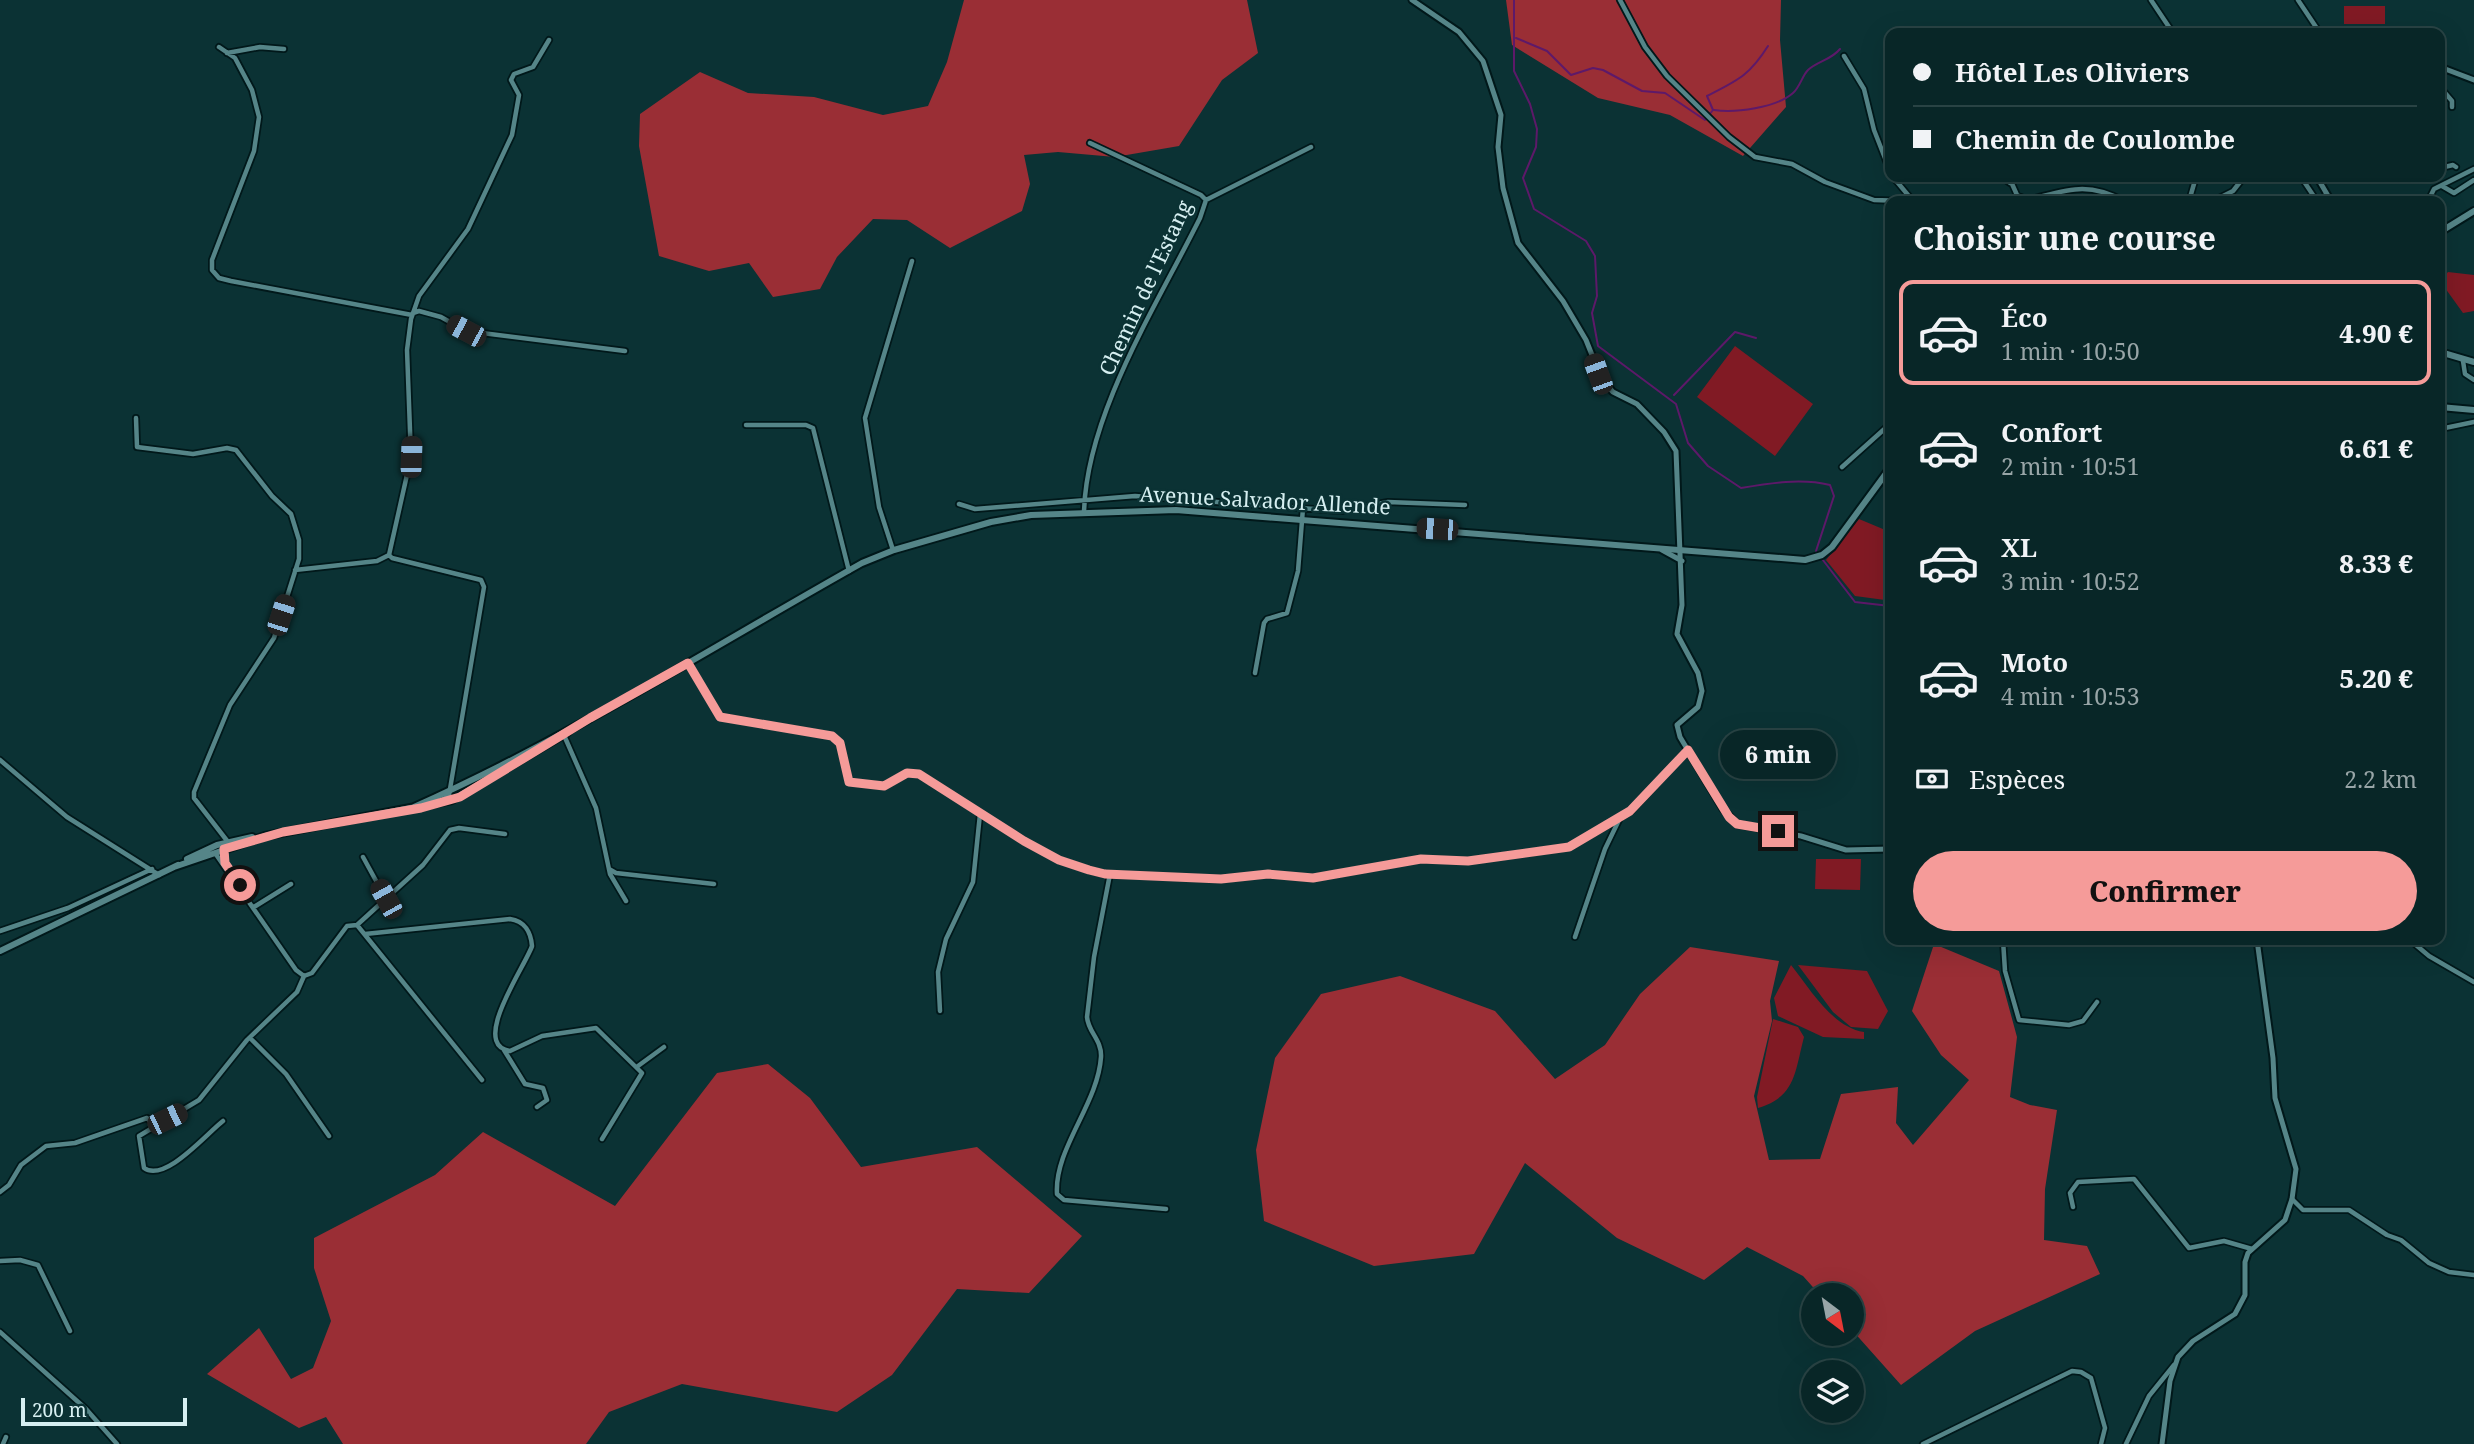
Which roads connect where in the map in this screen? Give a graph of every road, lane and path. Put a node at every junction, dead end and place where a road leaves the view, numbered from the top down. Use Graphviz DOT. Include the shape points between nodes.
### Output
graph roads {
  1 [pos="1412,0"];
  2 [pos="1620,0"];
  3 [pos="2151,0"];
  4 [pos="2298,0"];
  5 [pos="2170,28"];
  6 [pos="2315,28"];
  7 [pos="548,40"];
  8 [pos="219,47"];
  9 [pos="284,49"];
  10 [pos="227,53"];
  11 [pos="1844,56"];
  12 [pos="2445,69"];
  13 [pos="2474,80"];
  14 [pos="2445,93"];
  15 [pos="2452,107"];
  16 [pos="1090,144"];
  17 [pos="1311,147"];
  18 [pos="1885,158"];
  19 [pos="2454,165"];
  20 [pos="2445,167"];
  21 [pos="2474,169"];
  22 [pos="2474,180"];
  23 [pos="1897,182"];
  24 [pos="2008,182"];
  25 [pos="2240,182"];
  26 [pos="2320,182"];
  27 [pos="2011,184"];
  28 [pos="2442,186"];
  29 [pos="2326,194"];
  30 [pos="1909,196"];
  31 [pos="2019,196"];
  32 [pos="2039,196"];
  33 [pos="2114,196"];
  34 [pos="2223,196"];
  35 [pos="2431,196"];
  36 [pos="1206,200"];
  37 [pos="1885,200"];
  38 [pos="2474,211"];
  39 [pos="2445,229"];
  40 [pos="912,261"];
  41 [pos="413,314"];
  42 [pos="625,351"];
  43 [pos="2445,354"];
  44 [pos="2463,361"];
  45 [pos="2474,362"];
  46 [pos="2474,380"];
  47 [pos="2445,408"];
  48 [pos="2474,411"];
  49 [pos="136,418"];
  50 [pos="2474,422"];
  51 [pos="746,425"];
  52 [pos="1885,428"];
  53 [pos="2445,428"];
  54 [pos="1842,467"];
  55 [pos="1885,475"];
  56 [pos="1084,500"];
  57 [pos="959,504"];
  58 [pos="1465,505"];
  59 [pos="1303,508"];
  60 [pos="1084,513"];
  61 [pos="1301,518"];
  62 [pos="1659,548"];
  63 [pos="893,550"];
  64 [pos="1682,551"];
  65 [pos="389,555"];
  66 [pos="1682,561"];
  67 [pos="295,570"];
  68 [pos="849,570"];
  69 [pos="688,663"];
  70 [pos="1255,673"];
  71 [pos="563,733"];
  72 [pos="1688,750"];
  73 [pos="0,760"];
  74 [pos="449,793"];
  75 [pos="432,805"];
  76 [pos="414,807"];
  77 [pos="980,814"];
  78 [pos="1620,817"];
  79 [pos="505,834"];
  80 [pos="265,836"];
  81 [pos="221,847"];
  82 [pos="1885,849"];
  83 [pos="363,857"];
  84 [pos="225,863"];
  85 [pos="609,869"];
  86 [pos="156,872"];
  87 [pos="1110,874"];
  88 [pos="291,884"];
  89 [pos="714,884"];
  90 [pos="386,899"];
  91 [pos="626,901"];
  92 [pos="254,907"];
  93 [pos="357,925"];
  94 [pos="15,927"];
  95 [pos="0,931"];
  96 [pos="365,934"];
  97 [pos="1575,937"];
  98 [pos="20,942"];
  99 [pos="2003,945"];
  100 [pos="2258,945"];
  101 [pos="2416,945"];
  102 [pos="0,951"];
  103 [pos="304,976"];
  104 [pos="2474,982"];
  105 [pos="2097,1002"];
  106 [pos="940,1011"];
  107 [pos="250,1038"];
  108 [pos="664,1047"];
  109 [pos="504,1050"];
  110 [pos="638,1066"];
  111 [pos="482,1080"];
  112 [pos="537,1107"];
  113 [pos="223,1121"];
  114 [pos="154,1125"];
  115 [pos="330,1136"];
  116 [pos="602,1139"];
  117 [pos="0,1192"];
  118 [pos="2292,1199"];
  119 [pos="2073,1207"];
  120 [pos="1166,1209"];
  121 [pos="2252,1249"];
  122 [pos="0,1261"];
  123 [pos="2474,1275"];
  124 [pos="70,1331"];
  125 [pos="0,1332"];
  126 [pos="2174,1366"];
  127 [pos="6,1437"];
  128 [pos="3,1444"];
  129 [pos="117,1444"];
  130 [pos="1923,1444"];
  131 [pos="2101,1444"];
  132 [pos="2126,1444"];
  133 [pos="2162,1444"];
  1 -- 64 [label="street" via="1460,32 1483,61 1502,116 1498,147 1503,188 1518,243 1563,301 1602,380 1637,404 1676,451"];
  2 -- 37 [label="street" via="1667,76 1758,159 1792,164 1825,182"];
  3 -- 5 [label="street"];
  4 -- 6 [label="street"];
  7 -- 41 [label="street" via="533,67 510,80 519,95 518,109 504,154 468,229 419,296"];
  8 -- 10 [label="street"];
  9 -- 10 [label="street" via="260,47"];
  10 -- 41 [label="street" via="235,58 252,90 259,107 259,125 212,270 231,281"];
  11 -- 18 [label="street" via="1864,89"];
  12 -- 13 [label="street"];
  14 -- 15 [label="street"];
  16 -- 36 [label="street, Chemin de l'Estang"];
  17 -- 36 [label="street"];
  19 -- 20 [label="street"];
  21 -- 28 [label="street"];
  22 -- 28 [label="street" via="2454,193"];
  23 -- 30 [label="street"];
  24 -- 27 [label="street"];
  25 -- 34 [label="street"];
  26 -- 29 [label="street"];
  27 -- 31 [label="street"];
  28 -- 35 [label="street"];
  32 -- 33 [label="street" via="2064,188"];
  36 -- 56 [label="street, Chemin de l'Estang" via="1105,411"];
  38 -- 39 [label="main road"];
  40 -- 63 [label="street" via="865,418 879,507"];
  41 -- 42 [label="street" via="419,311 441,317 466,331"];
  41 -- 65 [label="street" via="407,351 411,457"];
  43 -- 44 [label="main road"];
  44 -- 45 [label="main road"];
  44 -- 46 [label="street" via="2465,374"];
  47 -- 48 [label="main road"];
  49 -- 67 [label="street" via="137,447 193,454 227,448 240,453 252,473 291,514 299,540"];
  50 -- 53 [label="street"];
  51 -- 68 [label="street" via="813,428"];
  52 -- 54 [label="street"];
  55 -- 64 [label="main road, Avenue Salvador Allende" via="1832,547 1819,556 1795,560"];
  56 -- 57 [label="street" via="975,509"];
  56 -- 59 [label="street" via="1135,496"];
  56 -- 60 [label="street, Chemin de l'Estang"];
  58 -- 59 [label="street" via="1388,502 1341,511"];
  59 -- 61 [label="street"];
  60 -- 61 [label="main road, Avenue Salvador Allende" via="1176,510"];
  60 -- 63 [label="main road, Avenue Salvador Allende" via="990,522"];
  61 -- 62 [label="main road, Avenue Salvador Allende"];
  61 -- 70 [label="street" via="1298,570 1287,613 1264,623"];
  62 -- 64 [label="main road, Avenue Salvador Allende"];
  62 -- 66 [label="street"];
  63 -- 68 [label="main road, Avenue Salvador Allende"];
  64 -- 66 [label="street"];
  65 -- 67 [label="street" via="377,561"];
  65 -- 74 [label="street" via="481,580 484,587"];
  66 -- 72 [label="street" via="1682,605 1676,634 1698,673 1702,691 1698,707 1677,725"];
  67 -- 81 [label="street" via="274,638 230,705 194,792"];
  68 -- 69 [label="main road, Avenue Salvador Allende"];
  69 -- 71 [label="main road, Avenue Salvador Allende"];
  69 -- 77 [label="street" via="720,717 832,736 840,743 849,782 884,786 913,772"];
  71 -- 74 [label="main road, Avenue Salvador Allende"];
  71 -- 75 [label="main road, Avenue Salvador Allende" via="460,797"];
  71 -- 85 [label="street" via="596,808"];
  72 -- 78 [label="street"];
  72 -- 82 [label="street" via="1737,824 1846,850"];
  73 -- 86 [label="street" via="67,817"];
  74 -- 75 [label="street"];
  74 -- 76 [label="main road, Avenue Salvador Allende"];
  75 -- 76 [label="main road, Avenue Salvador Allende"];
  76 -- 80 [label="main road, Avenue Salvador Allende"];
  77 -- 87 [label="street" via="1059,860"];
  77 -- 106 [label="street" via="973,882 946,939 938,972"];
  78 -- 87 [label="street" via="1569,847 1468,861 1421,859 1313,878"];
  78 -- 97 [label="street"];
  79 -- 90 [label="street" via="450,830 423,865"];
  80 -- 81 [label="main road, Avenue Salvador Allende"];
  80 -- 81 [label="main road, Avenue Salvador Allende"];
  81 -- 84 [label="street"];
  81 -- 84 [label="street"];
  81 -- 86 [label="main road, Avenue Salvador Allende"];
  83 -- 90 [label="street"];
  84 -- 92 [label="street"];
  85 -- 89 [label="street"];
  85 -- 91 [label="street"];
  86 -- 94 [label="street"];
  86 -- 98 [label="main road, Avenue Salvador Allende"];
  87 -- 120 [label="street" via="1087,1017 1087,1027 1100,1045 1099,1068 1066,1153 1057,1194 1064,1200"];
  88 -- 92 [label="street"];
  90 -- 93 [label="street"];
  92 -- 103 [label="street"];
  93 -- 96 [label="street"];
  93 -- 103 [label="street" via="347,926 312,973"];
  94 -- 95 [label="street"];
  94 -- 98 [label="street"];
  96 -- 109 [label="street" via="510,919 522,923 533,946 496,1018 495,1040"];
  96 -- 111 [label="street"];
  98 -- 102 [label="main road, Avenue Salvador Allende"];
  99 -- 105 [label="street" via="2005,971 2019,1020 2069,1025 2083,1021"];
  100 -- 118 [label="street" via="2275,1098 2296,1168"];
  101 -- 104 [label="street"];
  103 -- 107 [label="street" via="297,992"];
  107 -- 114 [label="street" via="199,1100"];
  107 -- 115 [label="street" via="286,1074"];
  108 -- 110 [label="street"];
  109 -- 110 [label="street" via="591,1027"];
  109 -- 112 [label="street" via="525,1084 546,1092 547,1100"];
  110 -- 116 [label="street" via="640,1080"];
  113 -- 114 [label="street" via="170,1166 146,1171 139,1136"];
  114 -- 117 [label="street" via="148,1118 75,1143 46,1146 21,1165"];
  118 -- 121 [label="street" via="2285,1220"];
  118 -- 123 [label="street" via="2303,1210 2349,1210 2401,1240 2428,1263"];
  119 -- 121 [label="street" via="2070,1193 2078,1182 2134,1179 2189,1248 2224,1241"];
  121 -- 126 [label="street" via="2245,1262 2245,1295 2235,1314 2193,1341"];
  122 -- 124 [label="street" via="38,1265"];
  125 -- 129 [label="street" via="96,1418"];
  126 -- 132 [label="street" via="2149,1396"];
  126 -- 133 [label="street"];
  127 -- 128 [label="street"];
  130 -- 131 [label="street" via="2072,1371 2091,1378 2105,1428"];
}
